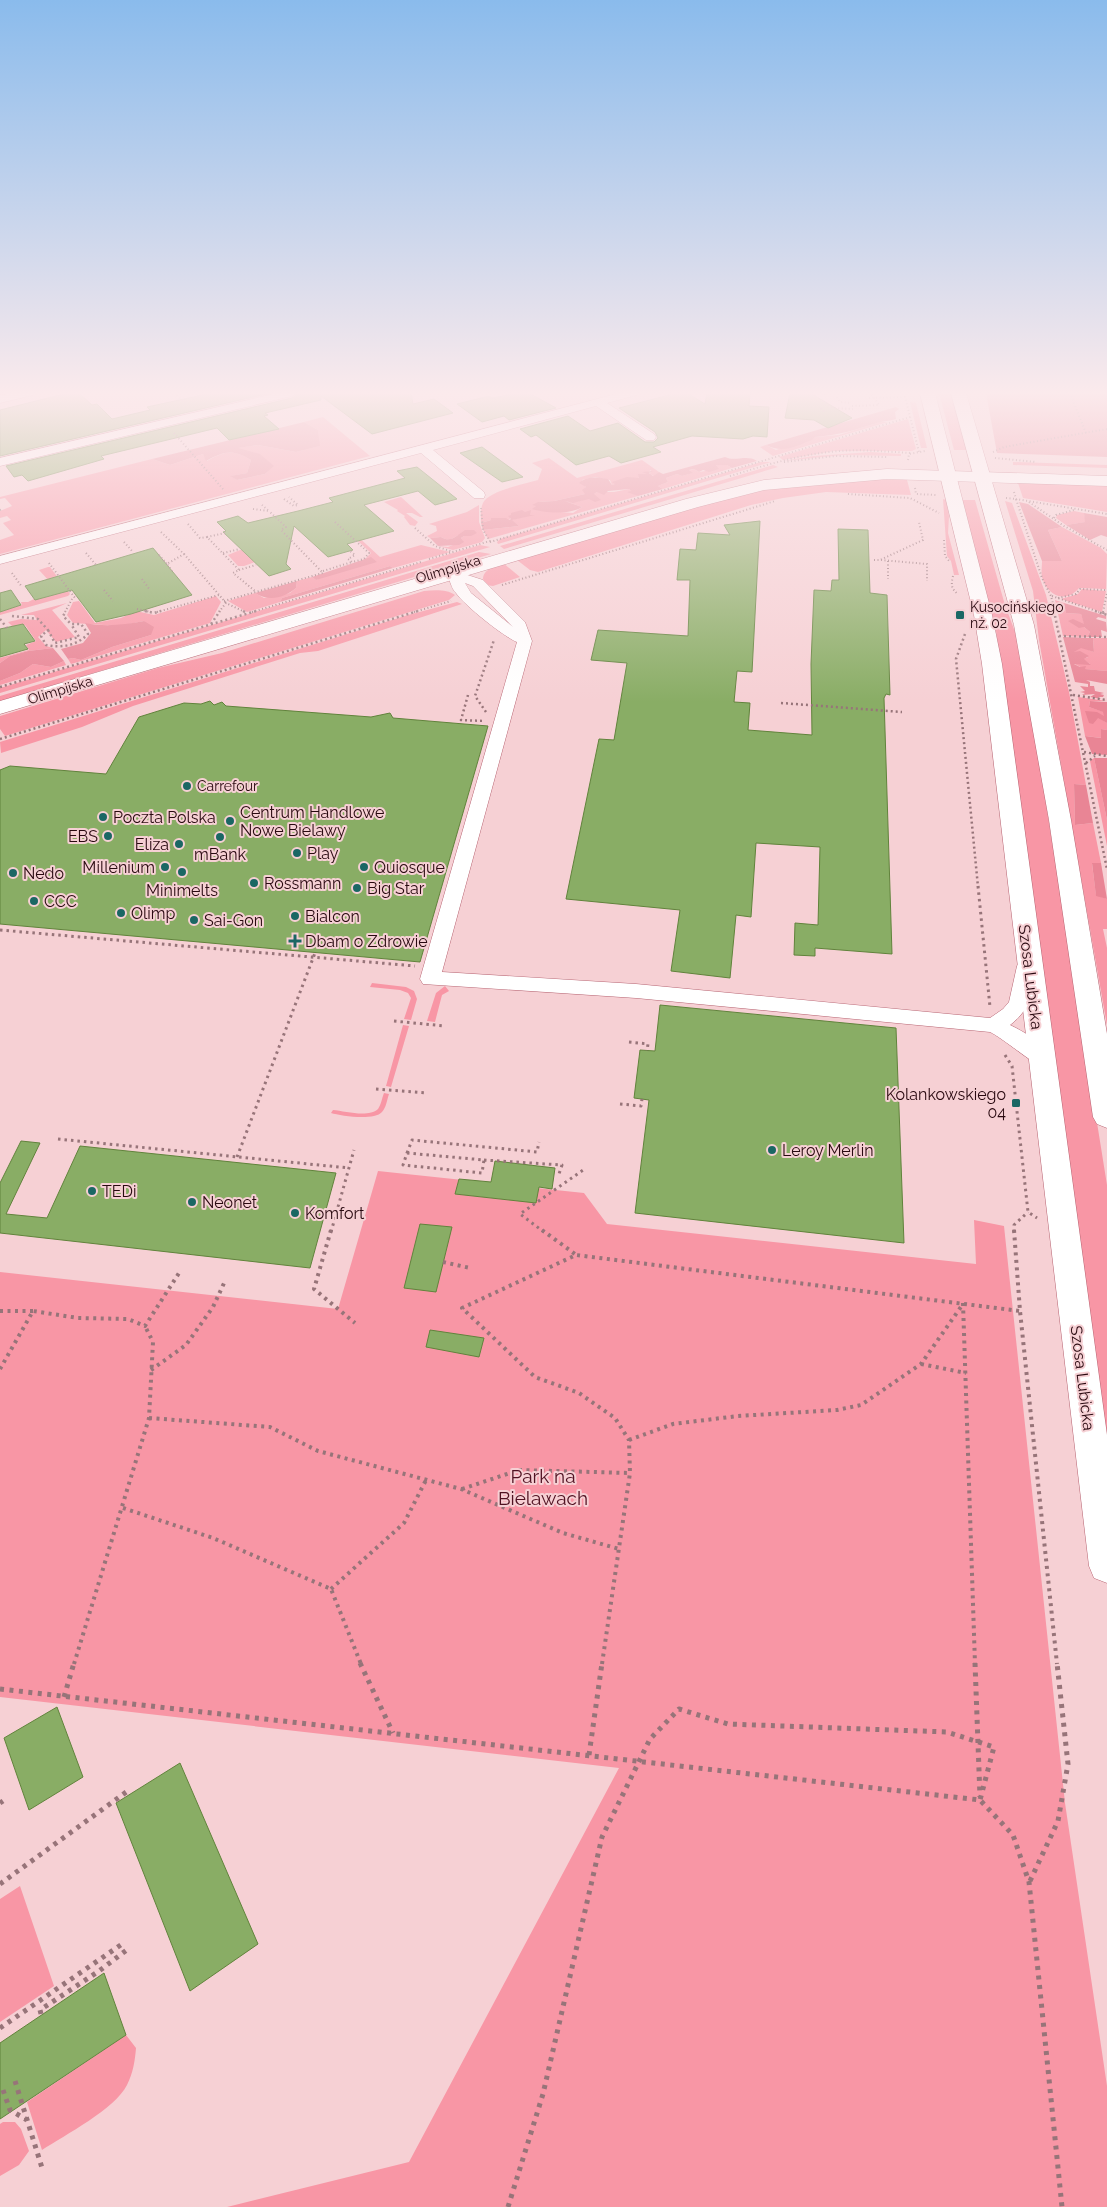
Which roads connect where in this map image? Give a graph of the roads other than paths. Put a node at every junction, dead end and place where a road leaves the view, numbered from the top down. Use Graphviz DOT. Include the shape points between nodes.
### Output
graph roads {
  1 [pos="242,496"];
  2 [pos="475,496"];
  3 [pos="697,496"];
  4 [pos="722,496"];
  5 [pos="953,496"];
  6 [pos="991,496"];
  7 [pos="480,501"];
  8 [pos="492,555"];
  9 [pos="0,560"];
  10 [pos="459,576"];
  11 [pos="478,583"];
  12 [pos="235,638"];
  13 [pos="525,641"];
  14 [pos="0,708"];
  15 [pos="1029,958"];
  16 [pos="992,1020"];
  17 [pos="1042,1059"];
  18 [pos="1107,1117"];
  19 [pos="1107,1566"];
  1 -- 9 [label="street"];
  2 -- 7 [label="street"];
  3 -- 10 [label="main road, Olimpijska"];
  4 -- 8 [label="main road, Olimpijska"];
  5 -- 15 [label="main road, Szosa Lubicka" via="987,636"];
  6 -- 18 [label="main road" via="1024,626 1060,820"];
  8 -- 10 [label="main road, Olimpijska"];
  8 -- 11 [label="street" via="479,573"];
  10 -- 11 [label="street"];
  10 -- 12 [label="main road, Olimpijska"];
  10 -- 12 [label="main road, Olimpijska" via="430,574"];
  10 -- 13 [label="street" via="510,632"];
  11 -- 13 [label="street" via="520,625"];
  12 -- 14 [label="main road, Olimpijska"];
  13 -- 16 [label="street" via="430,979"];
  15 -- 16 [label="street" via="1015,1012 1006,1019"];
  15 -- 17 [label="main road, Szosa Lubicka"];
  16 -- 17 [label="street" via="1025,1042"];
  17 -- 19 [label="main road, Szosa Lubicka"];
}
